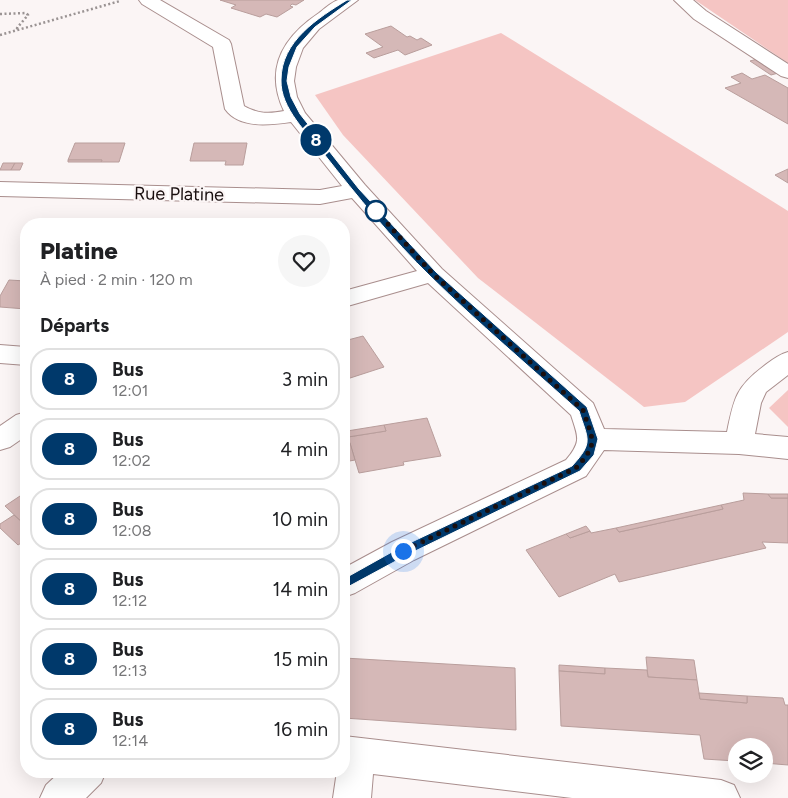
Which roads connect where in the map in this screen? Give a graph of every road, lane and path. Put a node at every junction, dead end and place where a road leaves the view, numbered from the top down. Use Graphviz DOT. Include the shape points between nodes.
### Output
graph roads {
  1 [pos="123,0"];
  2 [pos="148,0"];
  3 [pos="349,0"];
  4 [pos="683,0"];
  5 [pos="0,14"];
  6 [pos="19,30"];
  7 [pos="0,35"];
  8 [pos="788,72"];
  9 [pos="296,115"];
  10 [pos="0,189"];
  11 [pos="357,190"];
  12 [pos="433,274"];
  13 [pos="350,297"];
  14 [pos="0,354"];
  15 [pos="20,356"];
  16 [pos="788,360"];
  17 [pos="20,426"];
  18 [pos="592,439"];
  19 [pos="0,440"];
  20 [pos="739,443"];
  21 [pos="788,448"];
  22 [pos="350,581"];
  23 [pos="350,754"];
  24 [pos="80,778"];
  25 [pos="59,798"];
  26 [pos="352,798"];
  27 [pos="721,798"];
  1 -- 6 [label="path"];
  2 -- 9 [label="street" via="222,44 235,109 249,118 263,120"];
  3 -- 9 [label="street" via="312,25 294,46 284,81"];
  4 -- 8 [label="street" via="700,15"];
  5 -- 6 [label="path" via="26,13 28,15 17,28"];
  6 -- 7 [label="path"];
  9 -- 11 [label="street"];
  10 -- 11 [label="street, Rue Platine" via="320,197"];
  11 -- 12 [label="street"];
  12 -- 13 [label="street"];
  12 -- 18 [label="street" via="583,410"];
  14 -- 15 [label="street"];
  16 -- 20 [label="street" via="756,386 747,402"];
  17 -- 19 [label="street"];
  18 -- 20 [label="street"];
  18 -- 22 [label="street" via="590,452 576,468 403,551"];
  20 -- 21 [label="street"];
  23 -- 26 [label="street"];
  23 -- 27 [label="street"];
  24 -- 25 [label="street"];
}
